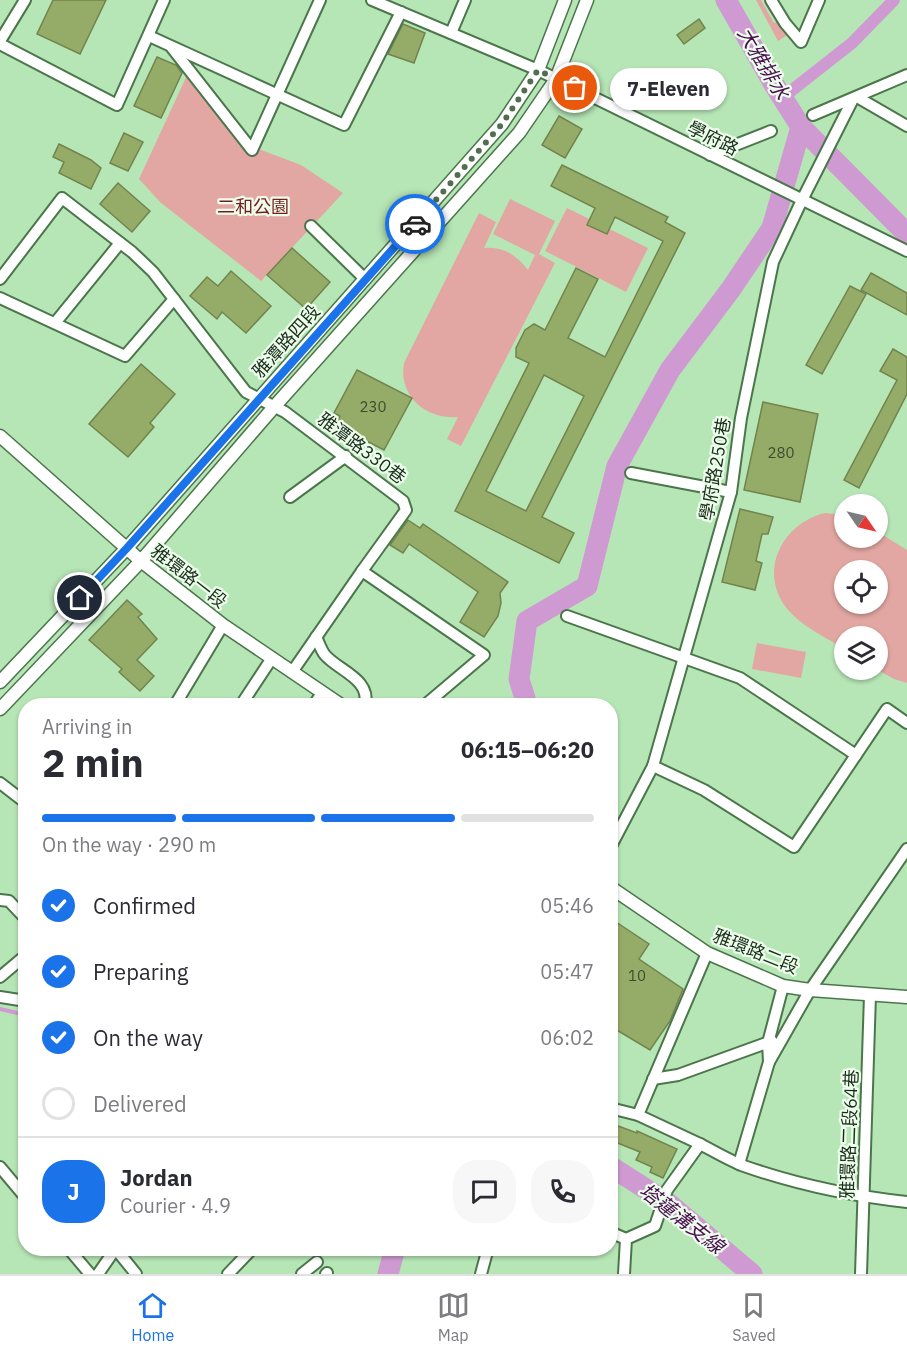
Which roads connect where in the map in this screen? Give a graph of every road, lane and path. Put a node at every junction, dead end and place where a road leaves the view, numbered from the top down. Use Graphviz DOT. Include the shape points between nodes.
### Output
graph roads {
  1 [pos="25,0"];
  2 [pos="164,0"];
  3 [pos="320,0"];
  4 [pos="372,0"];
  5 [pos="465,0"];
  6 [pos="566,0"];
  7 [pos="587,0"];
  8 [pos="771,0"];
  9 [pos="819,0"];
  10 [pos="401,12"];
  11 [pos="451,33"];
  12 [pos="148,36"];
  13 [pos="0,42"];
  14 [pos="170,46"];
  15 [pos="538,70"];
  16 [pos="907,75"];
  17 [pos="556,79"];
  18 [pos="277,94"];
  19 [pos="855,98"];
  20 [pos="813,115"];
  21 [pos="907,126"];
  22 [pos="771,131"];
  23 [pos="710,154"];
  24 [pos="802,200"];
  25 [pos="311,226"];
  26 [pos="120,243"];
  27 [pos="907,251"];
  28 [pos="0,279"];
  29 [pos="365,279"];
  30 [pos="0,298"];
  31 [pos="174,299"];
  32 [pos="55,323"];
  33 [pos="258,399"];
  34 [pos="274,407"];
  35 [pos="0,436"];
  36 [pos="346,456"];
  37 [pos="631,473"];
  38 [pos="731,492"];
  39 [pos="290,497"];
  40 [pos="127,548"];
  41 [pos="141,561"];
  42 [pos="362,571"];
  43 [pos="567,616"];
  44 [pos="223,625"];
  45 [pos="316,638"];
  46 [pos="272,658"];
  47 [pos="684,659"];
  48 [pos="292,672"];
  49 [pos="0,682"];
  50 [pos="322,693"];
  51 [pos="178,698"];
  52 [pos="246,698"];
  53 [pos="319,698"];
  54 [pos="330,698"];
  55 [pos="365,698"];
  56 [pos="433,698"];
  57 [pos="0,710"];
  58 [pos="907,723"];
  59 [pos="856,755"];
  60 [pos="652,766"];
  61 [pos="0,783"];
  62 [pos="18,797"];
  63 [pos="618,832"];
  64 [pos="907,849"];
  65 [pos="618,891"];
  66 [pos="0,900"];
  67 [pos="18,911"];
  68 [pos="707,952"];
  69 [pos="18,962"];
  70 [pos="0,977"];
  71 [pos="783,986"];
  72 [pos="810,990"];
  73 [pos="870,995"];
  74 [pos="0,997"];
  75 [pos="907,997"];
  76 [pos="18,999"];
  77 [pos="783,1037"];
  78 [pos="768,1043"];
  79 [pos="769,1062"];
  80 [pos="652,1078"];
  81 [pos="618,1110"];
  82 [pos="638,1115"];
  83 [pos="700,1144"];
  84 [pos="739,1164"];
  85 [pos="0,1167"];
  86 [pos="18,1188"];
  87 [pos="862,1197"];
  88 [pos="907,1202"];
  89 [pos="618,1236"];
  90 [pos="626,1239"];
  91 [pos="75,1256"];
  92 [pos="110,1256"];
  93 [pos="122,1256"];
  94 [pos="245,1256"];
  95 [pos="486,1256"];
  96 [pos="317,1262"];
  97 [pos="90,1274"];
  98 [pos="98,1274"];
  99 [pos="136,1274"];
  100 [pos="228,1274"];
  101 [pos="302,1274"];
  102 [pos="481,1274"];
  103 [pos="624,1274"];
  104 [pos="861,1274"];
  1 -- 13 [label="street"];
  2 -- 12 [label="street"];
  3 -- 18 [label="street"];
  4 -- 10 [label="street, 學府路"];
  5 -- 11 [label="street"];
  6 -- 15 [label="street, 雅潭路四段"];
  7 -- 17 [label="street, 雅潭路四段"];
  8 -- 9 [label="street" via="801,42"];
  10 -- 11 [label="street, 學府路"];
  10 -- 18 [label="street" via="344,125"];
  11 -- 15 [label="street, 學府路"];
  12 -- 13 [label="street" via="117,105"];
  12 -- 14 [label="street"];
  14 -- 18 [label="street"];
  14 -- 18 [label="street" via="252,150"];
  15 -- 17 [label="street, 學府路"];
  15 -- 29 [label="street, 雅潭路四段" via="502,124"];
  16 -- 19 [label="street"];
  17 -- 23 [label="street, 學府路"];
  17 -- 34 [label="street, 雅潭路四段" via="519,133"];
  19 -- 20 [label="street"];
  19 -- 21 [label="street"];
  19 -- 24 [label="street, 學府路250巷"];
  22 -- 23 [label="street"];
  23 -- 24 [label="street, 學府路"];
  24 -- 27 [label="street, 學府路"];
  24 -- 38 [label="street, 學府路250巷" via="773,262 741,418"];
  25 -- 29 [label="street"];
  26 -- 28 [label="street, 雅潭路330巷" via="62,198"];
  26 -- 31 [label="street, 雅潭路330巷" via="153,272"];
  26 -- 32 [label="street"];
  29 -- 33 [label="street, 雅潭路四段"];
  30 -- 32 [label="street"];
  31 -- 32 [label="street" via="125,356"];
  31 -- 33 [label="street, 雅潭路330巷" via="246,392"];
  33 -- 34 [label="street, 雅潭路330巷"];
  33 -- 40 [label="street, 雅潭路四段"];
  34 -- 36 [label="street, 雅潭路330巷"];
  34 -- 41 [label="street, 雅潭路四段"];
  35 -- 40 [label="street, 雅環路一段"];
  36 -- 39 [label="street"];
  36 -- 42 [label="street, 雅潭路330巷" via="403,501 406,510"];
  37 -- 38 [label="street"];
  38 -- 47 [label="street, 學府路250巷"];
  40 -- 41 [label="street, 雅環路一段"];
  40 -- 49 [label="street, 雅潭路四段"];
  41 -- 44 [label="street, 雅環路一段"];
  41 -- 57 [label="street, 雅潭路四段"];
  42 -- 45 [label="street"];
  42 -- 56 [label="street" via="484,655"];
  43 -- 47 [label="street"];
  44 -- 46 [label="street, 雅環路一段"];
  44 -- 51 [label="street"];
  45 -- 48 [label="street"];
  45 -- 55 [label="street" via="325,655 362,684"];
  46 -- 48 [label="street, 雅環路一段"];
  46 -- 52 [label="street"];
  47 -- 59 [label="street" via="740,678"];
  47 -- 60 [label="street, 學府路250巷"];
  48 -- 50 [label="street, 雅環路一段"];
  50 -- 53 [label="street"];
  50 -- 54 [label="street, 雅環路一段"];
  58 -- 59 [label="street" via="887,709"];
  59 -- 60 [label="street" via="794,847 704,790"];
  60 -- 63 [label="street, 學府路250巷"];
  61 -- 62 [label="street"];
  64 -- 72 [label="street"];
  65 -- 68 [label="street, 雅環路二段"];
  66 -- 67 [label="street" via="9,901"];
  68 -- 71 [label="street, 雅環路二段"];
  68 -- 80 [label="street"];
  69 -- 70 [label="street"];
  71 -- 72 [label="street, 雅環路二段"];
  71 -- 78 [label="street"];
  72 -- 73 [label="street, 雅環路二段"];
  72 -- 77 [label="street"];
  73 -- 75 [label="street, 雅環路二段"];
  73 -- 87 [label="street, 雅環路二段64巷"];
  74 -- 76 [label="street"];
  77 -- 78 [label="street"];
  77 -- 79 [label="street"];
  78 -- 79 [label="street"];
  78 -- 80 [label="street" via="678,1075"];
  79 -- 84 [label="street"];
  80 -- 82 [label="street"];
  81 -- 82 [label="street"];
  82 -- 83 [label="street"];
  83 -- 84 [label="street"];
  83 -- 90 [label="street" via="667,1191 655,1226"];
  84 -- 87 [label="street"];
  85 -- 86 [label="street"];
  87 -- 88 [label="street"];
  87 -- 104 [label="street, 雅環路二段64巷"];
  89 -- 90 [label="street"];
  90 -- 103 [label="street"];
  91 -- 97 [label="street"];
  92 -- 98 [label="street"];
  93 -- 99 [label="street"];
  94 -- 100 [label="street"];
  95 -- 102 [label="street"];
  96 -- 101 [label="street"];
}
